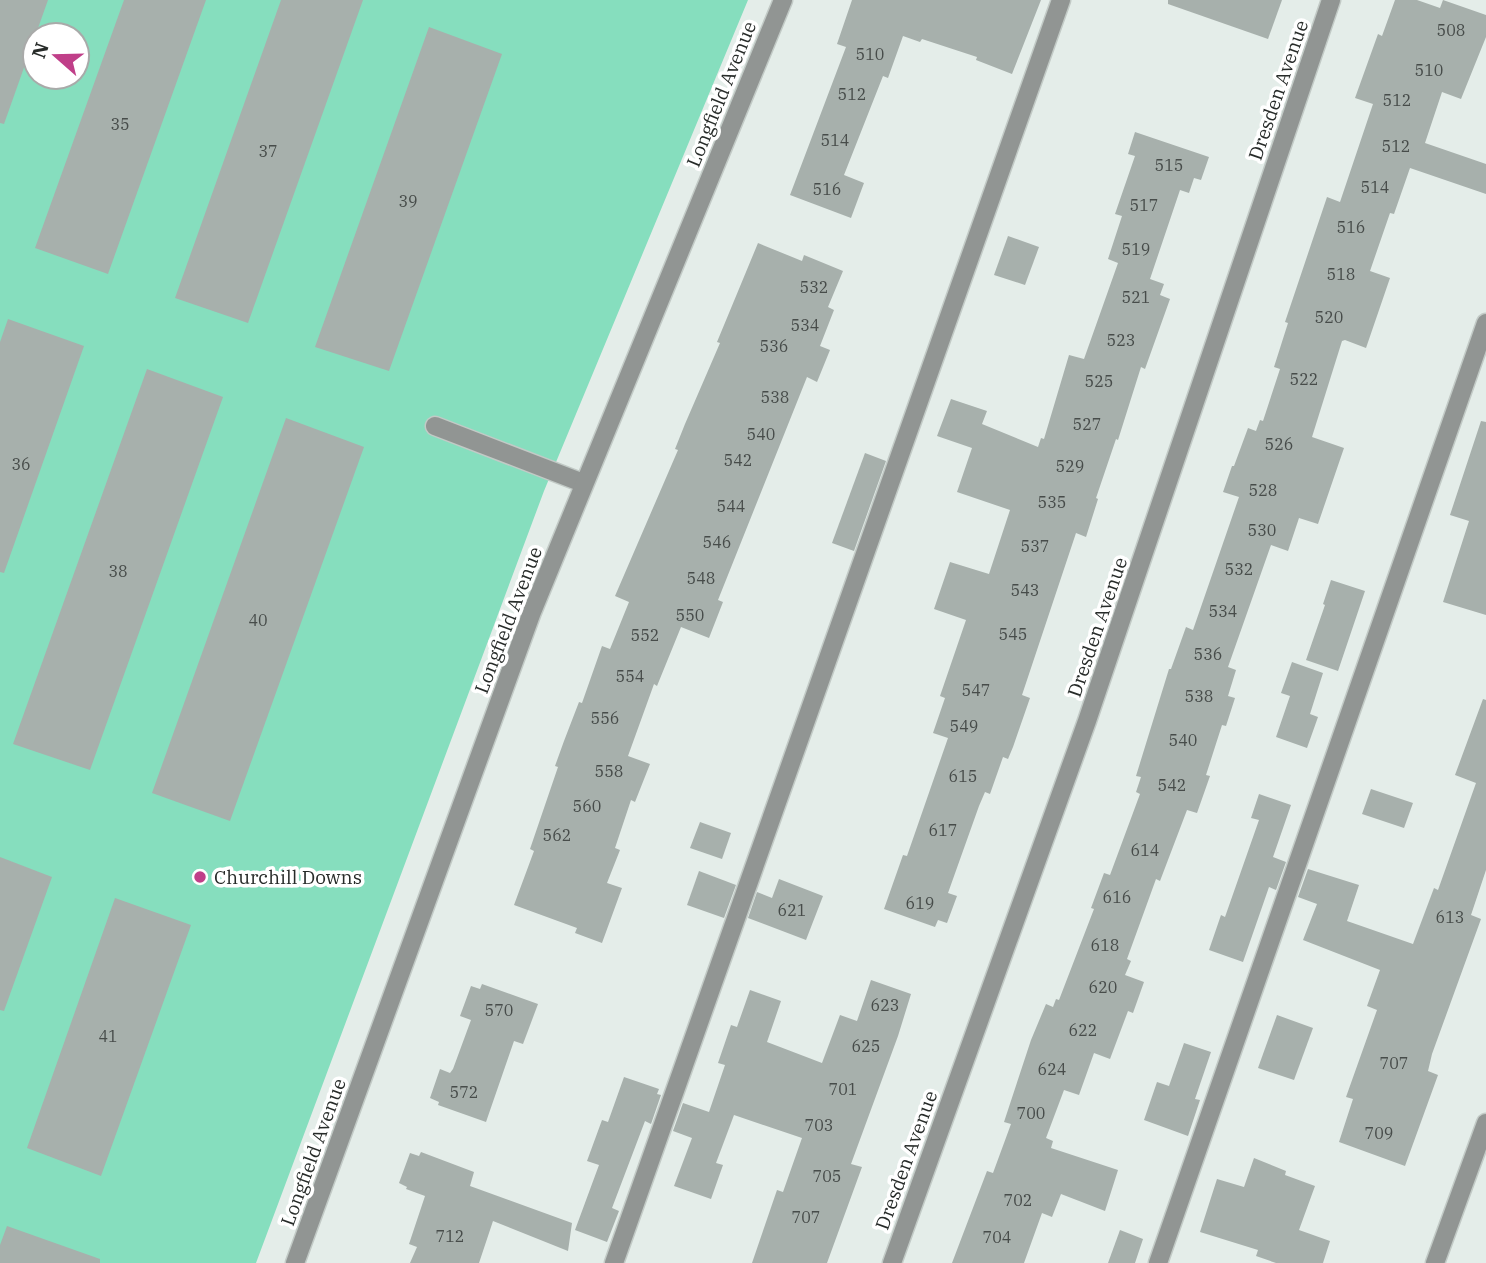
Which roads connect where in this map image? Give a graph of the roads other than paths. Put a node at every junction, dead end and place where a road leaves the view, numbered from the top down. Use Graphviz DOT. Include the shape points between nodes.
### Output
graph roads {
  1 [pos="783,0"];
  2 [pos="1061,0"];
  3 [pos="1331,0"];
  4 [pos="1486,323"];
  5 [pos="435,426"];
  6 [pos="583,483"];
  7 [pos="1486,1123"];
  8 [pos="295,1263"];
  9 [pos="614,1263"];
  10 [pos="892,1263"];
  11 [pos="1158,1263"];
  12 [pos="1435,1263"];
  1 -- 6 [label="street, Longfield Avenue"];
  2 -- 9 [label="street"];
  3 -- 10 [label="street, Dresden Avenue" via="1087,721"];
  4 -- 11 [label="street"];
  5 -- 6 [label="street"];
  6 -- 8 [label="street, Longfield Avenue"];
  7 -- 12 [label="street"];
}
